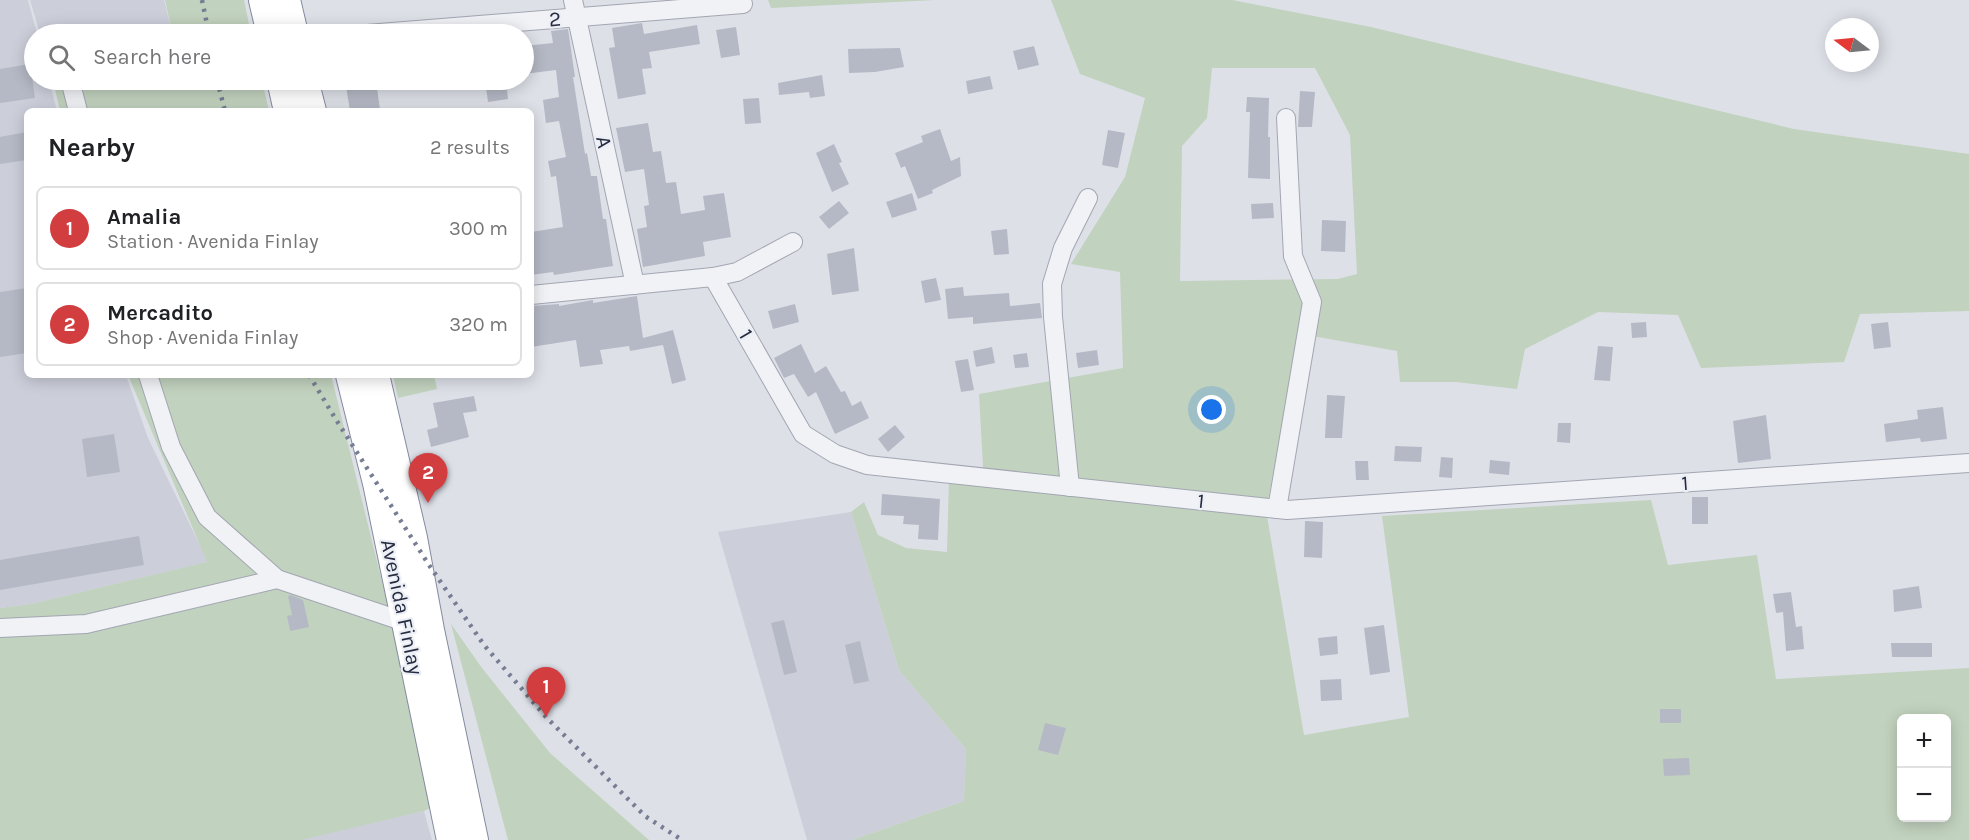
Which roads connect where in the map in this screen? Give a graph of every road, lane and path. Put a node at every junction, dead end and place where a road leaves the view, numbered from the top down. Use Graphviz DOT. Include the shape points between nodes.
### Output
graph roads {
  1 [pos="263,0"];
  2 [pos="286,0"];
  3 [pos="742,4"];
  4 [pos="575,9"];
  5 [pos="269,24"];
  6 [pos="292,24"];
  7 [pos="450,24"];
  8 [pos="73,90"];
  9 [pos="283,90"];
  10 [pos="307,90"];
  11 [pos="77,108"];
  12 [pos="287,108"];
  13 [pos="311,108"];
  14 [pos="1286,118"];
  15 [pos="1088,198"];
  16 [pos="793,242"];
  17 [pos="713,278"];
  18 [pos="635,285"];
  19 [pos="534,295"];
  20 [pos="149,378"];
  21 [pos="351,378"];
  22 [pos="376,378"];
  23 [pos="1969,463"];
  24 [pos="1070,487"];
  25 [pos="1277,509"];
  26 [pos="277,579"];
  27 [pos="417,626"];
  28 [pos="0,628"];
  29 [pos="451,840"];
  30 [pos="474,840"];
  1 -- 5 [label="highway"];
  2 -- 6 [label="highway"];
  3 -- 4 [label="street, 2"];
  4 -- 7 [label="street, 2"];
  4 -- 18 [label="street, A"];
  8 -- 11 [label="street"];
  9 -- 12 [label="highway"];
  10 -- 13 [label="highway"];
  14 -- 25 [label="street" via="1293,256 1312,302"];
  15 -- 24 [label="street" via="1063,248 1052,284"];
  16 -- 17 [label="street" via="737,272"];
  17 -- 18 [label="street"];
  17 -- 24 [label="street, 1" via="803,434 835,454 867,465"];
  18 -- 19 [label="street"];
  20 -- 26 [label="street" via="171,447 207,517"];
  21 -- 27 [label="highway, Avenida Finlay"];
  22 -- 27 [label="highway, Avenida Finlay" via="413,538"];
  23 -- 25 [label="street, 1"];
  24 -- 25 [label="street, 1"];
  26 -- 27 [label="street"];
  26 -- 28 [label="street" via="86,624"];
  27 -- 29 [label="highway, Avenida Finlay"];
  27 -- 30 [label="highway, Avenida Finlay"];
}
